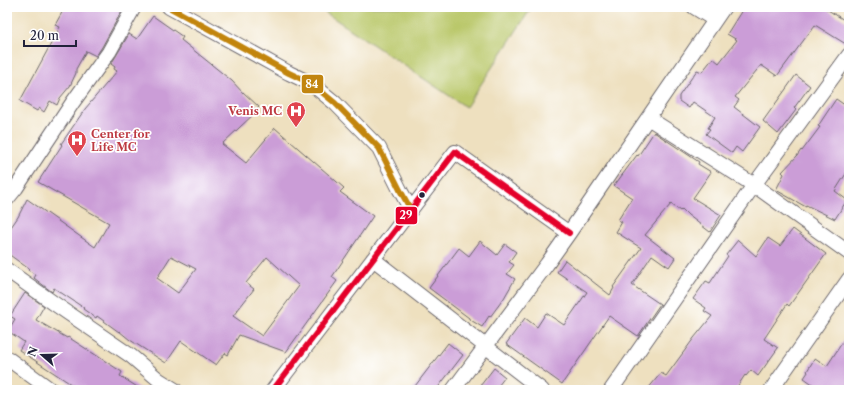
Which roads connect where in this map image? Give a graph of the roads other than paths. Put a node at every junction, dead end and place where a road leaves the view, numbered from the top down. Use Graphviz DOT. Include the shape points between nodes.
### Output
graph roads {
  1 [pos="134,7"];
  2 [pos="169,7"];
  3 [pos="694,7"];
  4 [pos="724,7"];
  5 [pos="715,20"];
  6 [pos="849,55"];
  7 [pos="648,118"];
  8 [pos="754,185"];
  9 [pos="7,199"];
  10 [pos="411,210"];
  11 [pos="569,233"];
  12 [pos="849,253"];
  13 [pos="373,259"];
  14 [pos="7,270"];
  15 [pos="849,279"];
  16 [pos="485,347"];
  17 [pos="7,358"];
  18 [pos="51,390"];
  19 [pos="175,390"];
  20 [pos="273,390"];
  21 [pos="453,390"];
  22 [pos="542,390"];
  23 [pos="611,390"];
  24 [pos="771,390"];
  1 -- 9 [label="street" via="109,52"];
  2 -- 10 [label="street" via="312,84 335,103 379,148"];
  3 -- 5 [label="street"];
  4 -- 5 [label="street"];
  5 -- 7 [label="street"];
  6 -- 8 [label="street"];
  7 -- 8 [label="street"];
  7 -- 11 [label="street"];
  8 -- 12 [label="street"];
  8 -- 23 [label="street"];
  10 -- 11 [label="street" via="455,152"];
  10 -- 13 [label="street"];
  11 -- 16 [label="street"];
  13 -- 16 [label="street"];
  13 -- 20 [label="street"];
  14 -- 19 [label="street" via="131,356"];
  15 -- 24 [label="street"];
  16 -- 21 [label="street"];
  16 -- 22 [label="street"];
  17 -- 18 [label="street"];
}
